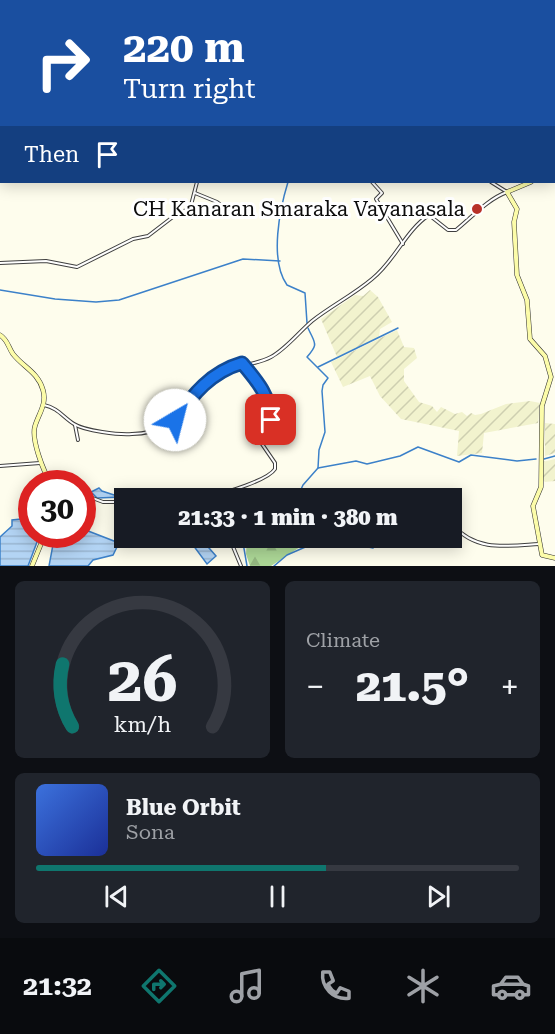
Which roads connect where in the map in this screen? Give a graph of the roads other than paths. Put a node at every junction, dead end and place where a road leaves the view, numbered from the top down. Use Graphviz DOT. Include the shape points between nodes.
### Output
graph roads {
  1 [pos="197,183"];
  2 [pos="373,183"];
  3 [pos="492,183"];
  4 [pos="529,183"];
  5 [pos="507,192"];
  6 [pos="195,193"];
  7 [pos="232,213"];
  8 [pos="403,244"];
  9 [pos="0,263"];
  10 [pos="0,335"];
  11 [pos="242,363"];
  12 [pos="44,405"];
  13 [pos="75,425"];
  14 [pos="78,440"];
  15 [pos="40,464"];
  16 [pos="0,466"];
  17 [pos="43,470"];
  18 [pos="239,488"];
  19 [pos="96,499"];
  20 [pos="114,502"];
  21 [pos="462,535"];
  22 [pos="539,544"];
  23 [pos="39,548"];
  24 [pos="234,548"];
  25 [pos="555,558"];
  26 [pos="32,566"];
  27 [pos="241,566"];
  1 -- 6 [label="street"];
  2 -- 8 [label="street" via="382,193 376,199"];
  3 -- 5 [label="street"];
  4 -- 5 [label="main road"];
  5 -- 8 [label="street" via="492,198 456,230 448,230 429,215 418,222"];
  5 -- 22 [label="main road" via="517,209 517,275 527,300 530,339 545,356 551,377 542,406 541,487 533,506"];
  6 -- 7 [label="street"];
  6 -- 9 [label="street" via="190,209 178,213 148,236 133,239 84,265 69,267 46,261"];
  8 -- 11 [label="street" via="373,279 270,357"];
  10 -- 12 [label="main road" via="34,373 43,389"];
  11 -- 13 [label="street" via="213,377 198,389 175,420 154,430 134,435"];
  11 -- 18 [label="street" via="270,405 271,420 262,444 275,463 275,470 268,477"];
  12 -- 13 [label="street"];
  12 -- 15 [label="main road" via="34,435"];
  13 -- 14 [label="street"];
  15 -- 16 [label="street"];
  15 -- 17 [label="main road"];
  19 -- 20 [label="street"];
  21 -- 22 [label="street" via="496,547"];
  22 -- 25 [label="main road" via="542,555"];
  23 -- 26 [label="main road"];
  24 -- 27 [label="street"];
}
